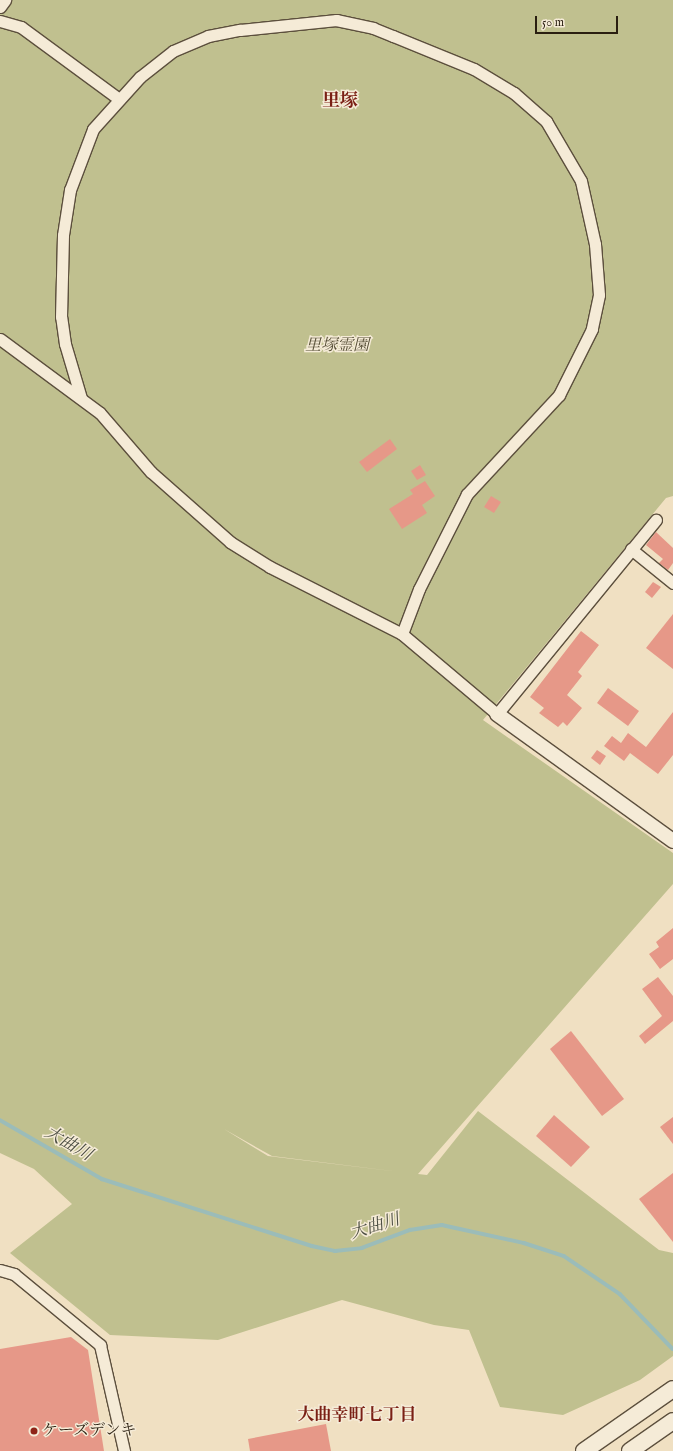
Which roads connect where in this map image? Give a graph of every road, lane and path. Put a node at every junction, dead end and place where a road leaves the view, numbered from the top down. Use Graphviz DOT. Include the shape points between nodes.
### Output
graph roads {
  1 [pos="4,0"];
  2 [pos="0,7"];
  3 [pos="0,21"];
  4 [pos="119,99"];
  5 [pos="0,338"];
  6 [pos="81,398"];
  7 [pos="656,520"];
  8 [pos="631,549"];
  9 [pos="673,583"];
  10 [pos="402,634"];
  11 [pos="497,714"];
  12 [pos="673,841"];
  13 [pos="0,1270"];
  14 [pos="670,1391"];
  15 [pos="673,1421"];
  16 [pos="124,1451"];
  17 [pos="584,1451"];
  18 [pos="630,1451"];
  1 -- 2 [label="street"];
  3 -- 4 [label="street" via="21,27"];
  4 -- 6 [label="street" via="93,129 70,190 63,235 61,317 65,344"];
  4 -- 10 [label="street" via="173,51 208,36 336,20 373,28 474,69 533,108 546,121 570,159 581,181 595,244 599,295 592,329 559,395 467,494 419,589"];
  5 -- 6 [label="street"];
  6 -- 10 [label="street" via="100,413 151,472 230,542 270,567"];
  7 -- 8 [label="street"];
  8 -- 9 [label="street"];
  8 -- 11 [label="street"];
  10 -- 11 [label="street"];
  11 -- 12 [label="street"];
  13 -- 16 [label="street" via="14,1274 100,1345"];
  14 -- 17 [label="main road"];
  15 -- 18 [label="main road"];
}
